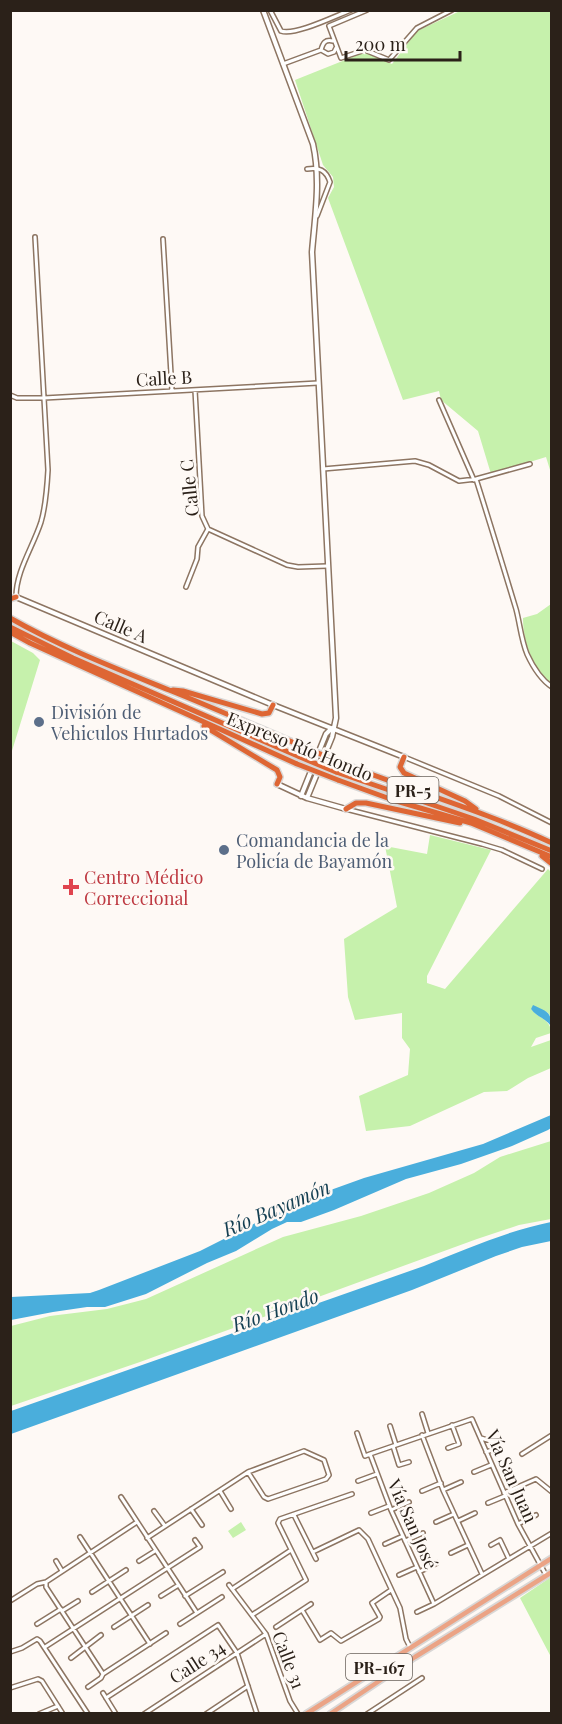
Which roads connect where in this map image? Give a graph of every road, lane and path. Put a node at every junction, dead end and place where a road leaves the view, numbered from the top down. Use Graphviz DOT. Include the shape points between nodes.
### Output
graph roads {
  1 [pos="263,10"];
  2 [pos="270,10"];
  3 [pos="351,10"];
  4 [pos="367,10"];
  5 [pos="452,10"];
  6 [pos="334,41"];
  7 [pos="337,48"];
  8 [pos="321,50"];
  9 [pos="283,64"];
  10 [pos="317,167"];
  11 [pos="307,169"];
  12 [pos="317,216"];
  13 [pos="35,237"];
  14 [pos="163,239"];
  15 [pos="318,383"];
  16 [pos="195,390"];
  17 [pos="172,391"];
  18 [pos="10,395"];
  19 [pos="44,398"];
  20 [pos="439,400"];
  21 [pos="530,464"];
  22 [pos="323,469"];
  23 [pos="475,480"];
  24 [pos="208,528"];
  25 [pos="327,566"];
  26 [pos="10,585"];
  27 [pos="16,585"];
  28 [pos="186,587"];
  29 [pos="13,598"];
  30 [pos="10,618"];
  31 [pos="10,627"];
  32 [pos="10,632"];
  33 [pos="552,687"];
  34 [pos="168,689"];
  35 [pos="273,705"];
  36 [pos="199,721"];
  37 [pos="333,727"];
  38 [pos="404,757"];
  39 [pos="277,784"];
  40 [pos="301,796"];
  41 [pos="307,798"];
  42 [pos="346,809"];
  43 [pos="482,813"];
  44 [pos="471,823"];
  45 [pos="552,823"];
  46 [pos="552,843"];
  47 [pos="536,850"];
  48 [pos="552,851"];
  49 [pos="552,858"];
  50 [pos="552,864"];
  51 [pos="542,869"];
  52 [pos="422,1414"];
  53 [pos="452,1425"];
  54 [pos="390,1426"];
  55 [pos="357,1433"];
  56 [pos="428,1433"];
  57 [pos="422,1435"];
  58 [pos="552,1436"];
  59 [pos="481,1438"];
  60 [pos="395,1445"];
  61 [pos="448,1448"];
  62 [pos="486,1452"];
  63 [pos="369,1454"];
  64 [pos="522,1454"];
  65 [pos="409,1462"];
  66 [pos="491,1465"];
  67 [pos="248,1472"];
  68 [pos="474,1472"];
  69 [pos="377,1474"];
  70 [pos="358,1481"];
  71 [pos="461,1482"];
  72 [pos="441,1483"];
  73 [pos="443,1490"];
  74 [pos="220,1491"];
  75 [pos="422,1491"];
  76 [pos="552,1492"];
  77 [pos="352,1494"];
  78 [pos="505,1494"];
  79 [pos="121,1497"];
  80 [pos="409,1502"];
  81 [pos="488,1503"];
  82 [pos="390,1508"];
  83 [pos="191,1509"];
  84 [pos="231,1509"];
  85 [pos="154,1510"];
  86 [pos="370,1513"];
  87 [pos="475,1513"];
  88 [pos="294,1514"];
  89 [pos="454,1514"];
  90 [pos="536,1515"];
  91 [pos="458,1521"];
  92 [pos="137,1522"];
  93 [pos="436,1522"];
  94 [pos="518,1524"];
  95 [pos="202,1525"];
  96 [pos="165,1526"];
  97 [pos="423,1533"];
  98 [pos="552,1533"];
  99 [pos="403,1536"];
  100 [pos="80,1537"];
  101 [pos="147,1538"];
  102 [pos="195,1540"];
  103 [pos="405,1541"];
  104 [pos="385,1544"];
  105 [pos="468,1545"];
  106 [pos="491,1545"];
  107 [pos="529,1546"];
  108 [pos="291,1550"];
  109 [pos="156,1551"];
  110 [pos="313,1552"];
  111 [pos="91,1553"];
  112 [pos="451,1553"];
  113 [pos="552,1558"];
  114 [pos="316,1559"];
  115 [pos="509,1559"];
  116 [pos="56,1561"];
  117 [pos="139,1562"];
  118 [pos="437,1563"];
  119 [pos="540,1565"];
  120 [pos="417,1567"];
  121 [pos="167,1568"];
  122 [pos="126,1570"];
  123 [pos="62,1571"];
  124 [pos="223,1572"];
  125 [pos="419,1572"];
  126 [pos="552,1572"];
  127 [pos="399,1575"];
  128 [pos="482,1575"];
  129 [pos="546,1575"];
  130 [pos="109,1581"];
  131 [pos="46,1582"];
  132 [pos="178,1585"];
  133 [pos="391,1590"];
  134 [pos="92,1592"];
  135 [pos="161,1596"];
  136 [pos="185,1596"];
  137 [pos="222,1597"];
  138 [pos="120,1598"];
  139 [pos="10,1601"];
  140 [pos="78,1601"];
  141 [pos="311,1604"];
  142 [pos="434,1604"];
  143 [pos="148,1605"];
  144 [pos="62,1610"];
  145 [pos="302,1610"];
  146 [pos="417,1612"];
  147 [pos="196,1613"];
  148 [pos="131,1616"];
  149 [pos="252,1616"];
  150 [pos="37,1624"];
  151 [pos="180,1624"];
  152 [pos="114,1627"];
  153 [pos="276,1627"];
  154 [pos="73,1628"];
  155 [pos="166,1633"];
  156 [pos="266,1634"];
  157 [pos="101,1635"];
  158 [pos="150,1644"];
  159 [pos="85,1646"];
  160 [pos="45,1647"];
  161 [pos="410,1647"];
  162 [pos="10,1652"];
  163 [pos="237,1653"];
  164 [pos="71,1658"];
  165 [pos="103,1674"];
  166 [pos="422,1678"];
  167 [pos="248,1686"];
  168 [pos="88,1687"];
  169 [pos="10,1688"];
  170 [pos="103,1693"];
  171 [pos="106,1698"];
  172 [pos="58,1706"];
  173 [pos="39,1713"];
  174 [pos="63,1713"];
  175 [pos="88,1713"];
  176 [pos="116,1713"];
  177 [pos="144,1713"];
  178 [pos="206,1713"];
  179 [pos="258,1713"];
  180 [pos="298,1713"];
  181 [pos="306,1713"];
  182 [pos="330,1713"];
  183 [pos="367,1713"];
  1 -- 9 [label="street"];
  2 -- 3 [label="street" via="281,31 287,33"];
  4 -- 6 [label="street" via="328,26"];
  5 -- 7 [label="street" via="417,28 389,60 365,50 341,58"];
  6 -- 7 [label="street"];
  6 -- 8 [label="street" via="324,42"];
  7 -- 8 [label="street" via="330,54"];
  8 -- 9 [label="street"];
  9 -- 10 [label="street" via="313,144"];
  10 -- 11 [label="street"];
  10 -- 12 [label="street"];
  10 -- 12 [label="street" via="330,182"];
  12 -- 15 [label="street" via="312,252"];
  13 -- 19 [label="street, Calle A"];
  14 -- 17 [label="street"];
  15 -- 16 [label="street, Calle B"];
  15 -- 22 [label="street"];
  16 -- 17 [label="street, Calle B"];
  16 -- 24 [label="street, Calle C" via="202,516"];
  17 -- 19 [label="street, Calle B"];
  18 -- 19 [label="street, Calle B"];
  19 -- 27 [label="street, Calle A" via="47,496"];
  20 -- 23 [label="street"];
  21 -- 23 [label="street"];
  22 -- 23 [label="street" via="416,461 459,481"];
  22 -- 25 [label="street"];
  23 -- 33 [label="street" via="527,654 537,674"];
  24 -- 25 [label="street, Calle C" via="287,565"];
  24 -- 28 [label="street"];
  25 -- 37 [label="street" via="336,718"];
  26 -- 27 [label="street"];
  27 -- 29 [label="street, Calle A"];
  29 -- 35 [label="street, Calle A"];
  30 -- 34 [label="highway, Expreso Río Hondo / PR-5" via="96,661"];
  31 -- 48 [label="highway, bridge" via="336,772 493,826"];
  32 -- 36 [label="highway, Expreso Río Hondo / PR-5"];
  34 -- 35 [label="highway" via="262,714 268,713"];
  34 -- 43 [label="highway, Expreso Río Hondo / PR-5, bridge" via="344,764"];
  35 -- 37 [label="street, Calle A"];
  36 -- 39 [label="highway" via="277,770"];
  36 -- 44 [label="highway, Expreso Río Hondo / PR-5, bridge" via="338,780"];
  37 -- 38 [label="street, Calle A"];
  37 -- 40 [label="street" via="326,734"];
  37 -- 41 [label="street"];
  38 -- 43 [label="highway" via="400,767 404,774 465,801"];
  38 -- 45 [label="street, Calle A" via="499,796"];
  39 -- 40 [label="street"];
  40 -- 41 [label="street"];
  41 -- 42 [label="street"];
  42 -- 44 [label="highway" via="366,803"];
  42 -- 51 [label="street" via="492,847"];
  43 -- 46 [label="highway, Expreso Río Hondo / PR-5"];
  44 -- 47 [label="highway, Expreso Río Hondo / PR-5"];
  47 -- 49 [label="highway, Expreso Río Hondo / PR-5"];
  47 -- 50 [label="highway"];
  52 -- 56 [label="street"];
  53 -- 56 [label="street, Vía San Juan"];
  53 -- 59 [label="street, Vía San Juan" via="472,1419"];
  53 -- 61 [label="street" via="459,1444"];
  54 -- 60 [label="street"];
  55 -- 63 [label="street, Vía San José" via="365,1456"];
  56 -- 57 [label="street, Vía San Juan"];
  57 -- 60 [label="street, Vía San Juan"];
  57 -- 72 [label="street"];
  58 -- 64 [label="street"];
  59 -- 62 [label="street, Vía San Juan"];
  59 -- 62 [label="street" via="494,1442 498,1448"];
  60 -- 63 [label="street, Vía San Juan"];
  60 -- 65 [label="street" via="399,1465"];
  62 -- 66 [label="street, Vía San Juan"];
  63 -- 69 [label="street, Vía San José"];
  66 -- 68 [label="street"];
  66 -- 78 [label="street, Vía San Juan"];
  67 -- 67 [label="street" via="304,1451 324,1461 329,1475 268,1499"];
  67 -- 74 [label="street"];
  69 -- 70 [label="street"];
  69 -- 82 [label="street, Vía San José"];
  71 -- 73 [label="street"];
  72 -- 73 [label="street"];
  72 -- 75 [label="street"];
  73 -- 89 [label="street"];
  74 -- 83 [label="street"];
  74 -- 84 [label="street"];
  76 -- 78 [label="street" via="536,1479"];
  77 -- 88 [label="street"];
  78 -- 81 [label="street"];
  78 -- 94 [label="street, Vía San Juan"];
  79 -- 92 [label="street"];
  80 -- 82 [label="street"];
  82 -- 86 [label="street"];
  82 -- 99 [label="street, Vía San José"];
  83 -- 95 [label="street"];
  83 -- 96 [label="street"];
  85 -- 96 [label="street"];
  87 -- 91 [label="street"];
  88 -- 108 [label="street" via="278,1523"];
  88 -- 110 [label="street"];
  89 -- 91 [label="street"];
  89 -- 93 [label="street"];
  90 -- 94 [label="street"];
  91 -- 105 [label="street"];
  92 -- 101 [label="street"];
  92 -- 111 [label="street"];
  94 -- 107 [label="street, Vía San Juan"];
  96 -- 101 [label="street"];
  97 -- 103 [label="street"];
  98 -- 107 [label="street"];
  99 -- 103 [label="street, Vía San José"];
  99 -- 104 [label="street"];
  100 -- 111 [label="street"];
  101 -- 109 [label="street"];
  102 -- 121 [label="street" via="200,1547"];
  103 -- 120 [label="street, Vía San José"];
  105 -- 112 [label="street"];
  105 -- 128 [label="street"];
  106 -- 115 [label="street" via="500,1540"];
  107 -- 115 [label="street"];
  107 -- 119 [label="street, Vía San Juan"];
  108 -- 149 [label="street" via="306,1580"];
  108 -- 149 [label="street, Calle 31" via="231,1587"];
  109 -- 117 [label="street"];
  109 -- 121 [label="street"];
  110 -- 114 [label="street"];
  110 -- 133 [label="street" via="359,1530 368,1539"];
  111 -- 123 [label="street"];
  111 -- 130 [label="street"];
  113 -- 119 [label="main road, PR-167"];
  115 -- 128 [label="street"];
  116 -- 123 [label="street"];
  118 -- 125 [label="street"];
  119 -- 129 [label="street, Vía San Juan"];
  119 -- 161 [label="main road, PR-167"];
  120 -- 125 [label="street, Vía San José"];
  120 -- 127 [label="street"];
  121 -- 132 [label="street"];
  121 -- 138 [label="street"];
  122 -- 130 [label="street"];
  123 -- 131 [label="street"];
  124 -- 136 [label="street"];
  125 -- 142 [label="street, Vía San José"];
  126 -- 129 [label="main road, PR-167"];
  128 -- 142 [label="street"];
  129 -- 182 [label="main road, PR-167"];
  130 -- 134 [label="street"];
  130 -- 138 [label="street"];
  131 -- 139 [label="street"];
  131 -- 144 [label="street"];
  132 -- 135 [label="street"];
  132 -- 136 [label="street"];
  133 -- 145 [label="street" via="372,1603 380,1619 341,1641 331,1633 320,1640"];
  133 -- 161 [label="street"];
  136 -- 147 [label="street"];
  137 -- 147 [label="street"];
  138 -- 148 [label="street"];
  138 -- 154 [label="street"];
  140 -- 144 [label="street"];
  141 -- 145 [label="street"];
  142 -- 146 [label="street"];
  143 -- 148 [label="street"];
  144 -- 150 [label="street"];
  144 -- 154 [label="street"];
  145 -- 153 [label="street"];
  147 -- 151 [label="street"];
  148 -- 152 [label="street"];
  148 -- 158 [label="street"];
  149 -- 156 [label="street, Calle 31"];
  154 -- 159 [label="street"];
  154 -- 160 [label="street"];
  155 -- 158 [label="street"];
  156 -- 163 [label="street, Calle 34"];
  156 -- 180 [label="street, Calle 31"];
  157 -- 159 [label="street"];
  158 -- 165 [label="street"];
  159 -- 164 [label="street"];
  159 -- 165 [label="street"];
  160 -- 162 [label="street" via="37,1639"];
  160 -- 175 [label="street"];
  161 -- 181 [label="main road, PR-167"];
  163 -- 167 [label="street"];
  163 -- 171 [label="street" via="218,1625"];
  163 -- 177 [label="street, Calle 34"];
  165 -- 168 [label="street"];
  166 -- 183 [label="street"];
  167 -- 178 [label="street"];
  167 -- 179 [label="street"];
  169 -- 172 [label="street" via="38,1679"];
  170 -- 171 [label="street"];
  171 -- 176 [label="street"];
  172 -- 173 [label="street"];
  172 -- 174 [label="street"];
}
